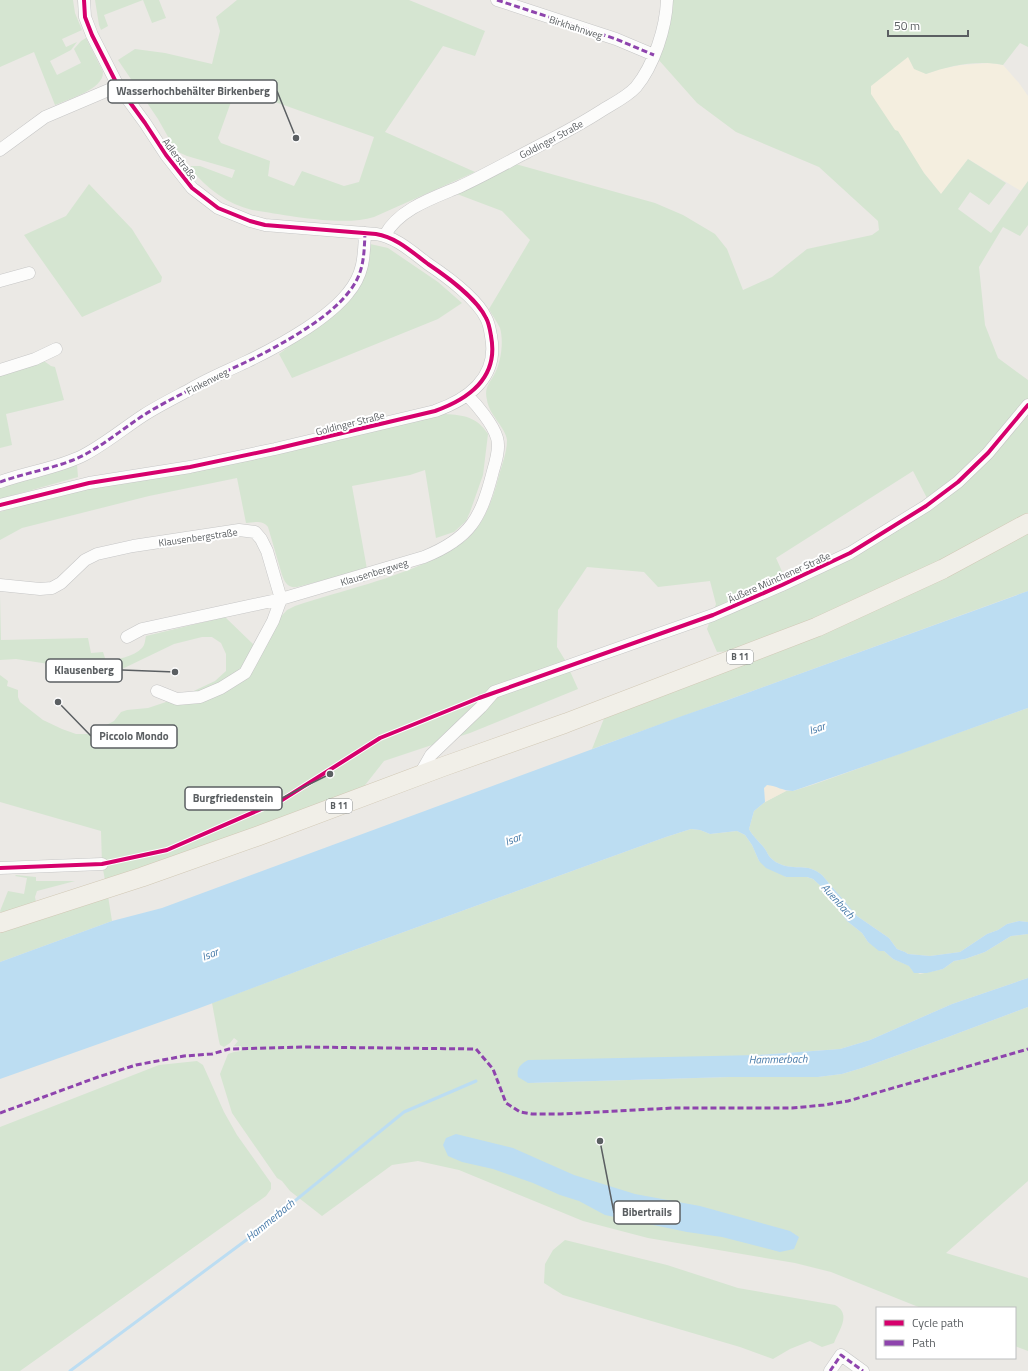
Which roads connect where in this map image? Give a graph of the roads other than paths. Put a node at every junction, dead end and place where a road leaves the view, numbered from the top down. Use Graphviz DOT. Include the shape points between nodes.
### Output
graph roads {
  1 [pos="84,0"];
  2 [pos="497,0"];
  3 [pos="667,0"];
  4 [pos="654,55"];
  5 [pos="118,86"];
  6 [pos="0,150"];
  7 [pos="365,233"];
  8 [pos="385,236"];
  9 [pos="29,273"];
  10 [pos="0,281"];
  11 [pos="56,349"];
  12 [pos="0,370"];
  13 [pos="467,395"];
  14 [pos="1028,405"];
  15 [pos="0,482"];
  16 [pos="0,505"];
  17 [pos="1028,523"];
  18 [pos="0,585"];
  19 [pos="281,599"];
  20 [pos="127,637"];
  21 [pos="157,691"];
  22 [pos="419,776"];
  23 [pos="102,864"];
  24 [pos="0,868"];
  25 [pos="0,923"];
  26 [pos="830,1371"];
  27 [pos="863,1371"];
  1 -- 5 [label="street, Adlerstraße" via="85,17 92,35"];
  2 -- 4 [label="street, Birkhahnweg" via="616,39"];
  3 -- 4 [label="street, Goldinger Straße" via="667,13"];
  4 -- 8 [label="street, Goldinger Straße" via="635,88 622,98 488,173 416,207 395,222"];
  5 -- 6 [label="street" via="45,118"];
  5 -- 7 [label="street, Adlerstraße" via="192,188 218,208 265,225"];
  7 -- 8 [label="street, Goldinger Straße"];
  7 -- 15 [label="street, Finkenweg" via="363,264 355,283 334,308 313,323 287,340 201,383 145,415 83,456"];
  8 -- 13 [label="street, Goldinger Straße" via="398,242 463,291 486,317 492,346 490,366 485,377"];
  9 -- 10 [label="street"];
  11 -- 12 [label="street"];
  13 -- 16 [label="street, Goldinger Straße" via="435,411 334,436 211,462 89,483"];
  13 -- 19 [label="street, Klausenbergweg" via="480,409 497,437 498,444 489,487 479,514 467,532 440,551 424,557"];
  14 -- 22 [label="street, Äußere Münchener Straße" via="988,453 958,482 926,506 850,553 713,615 494,692 431,755"];
  17 -- 22 [label="main road, B 11" via="944,569 817,627"];
  18 -- 19 [label="street, Klausenbergstraße" via="52,588 61,583 85,560 97,554 239,530 255,532 261,539"];
  19 -- 20 [label="street, Klausenbergweg" via="142,629"];
  19 -- 21 [label="street" via="273,621 244,673 221,688 200,697 177,699"];
  22 -- 25 [label="main road, B 11" via="142,877"];
  23 -- 24 [label="street"];
  26 -- 27 [label="street" via="841,1355"];
}
